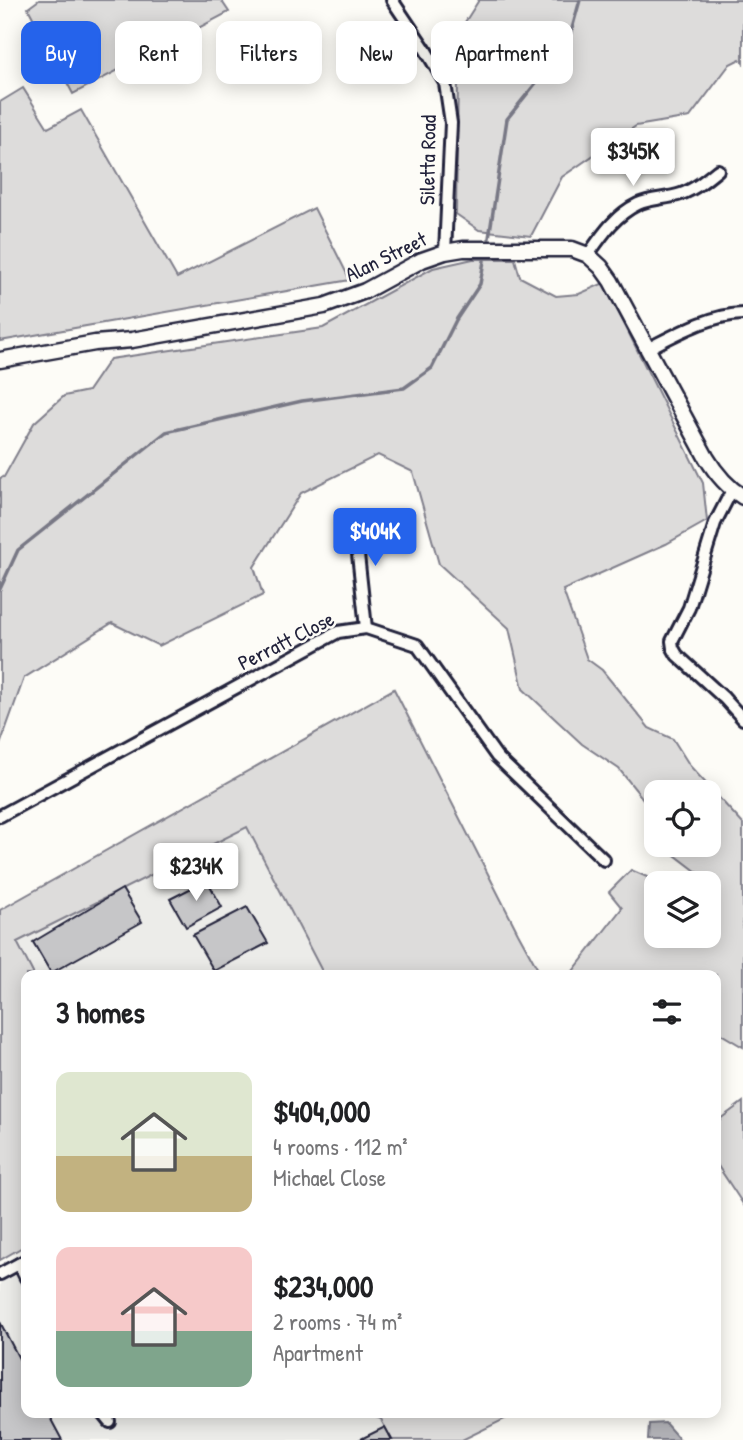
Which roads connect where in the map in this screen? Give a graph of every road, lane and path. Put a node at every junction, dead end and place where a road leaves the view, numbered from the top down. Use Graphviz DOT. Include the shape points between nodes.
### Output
graph roads {
  1 [pos="392,0"];
  2 [pos="718,170"];
  3 [pos="445,251"];
  4 [pos="588,255"];
  5 [pos="743,314"];
  6 [pos="647,349"];
  7 [pos="0,360"];
  8 [pos="737,494"];
  9 [pos="347,519"];
  10 [pos="366,628"];
  11 [pos="743,719"];
  12 [pos="0,816"];
  13 [pos="604,860"];
  14 [pos="21,1263"];
  15 [pos="0,1274"];
  16 [pos="107,1418"];
  17 [pos="110,1422"];
  1 -- 3 [label="street, Siletta Road" via="445,83 451,123"];
  2 -- 4 [label="street" via="681,194 640,202 625,211"];
  3 -- 4 [label="street, Alan Street" via="572,250"];
  3 -- 7 [label="street, Alan Street" via="324,306"];
  4 -- 6 [label="street" via="611,281"];
  5 -- 6 [label="street" via="695,325"];
  6 -- 8 [label="street" via="706,457"];
  8 -- 11 [label="street" via="715,523 689,607 672,641 677,655"];
  9 -- 10 [label="street" via="356,536"];
  10 -- 12 [label="street, Perratt Close" via="338,632"];
  10 -- 13 [label="street, Perratt Close" via="417,645 497,757"];
  14 -- 15 [label="street"];
  16 -- 17 [label="street"];
}
